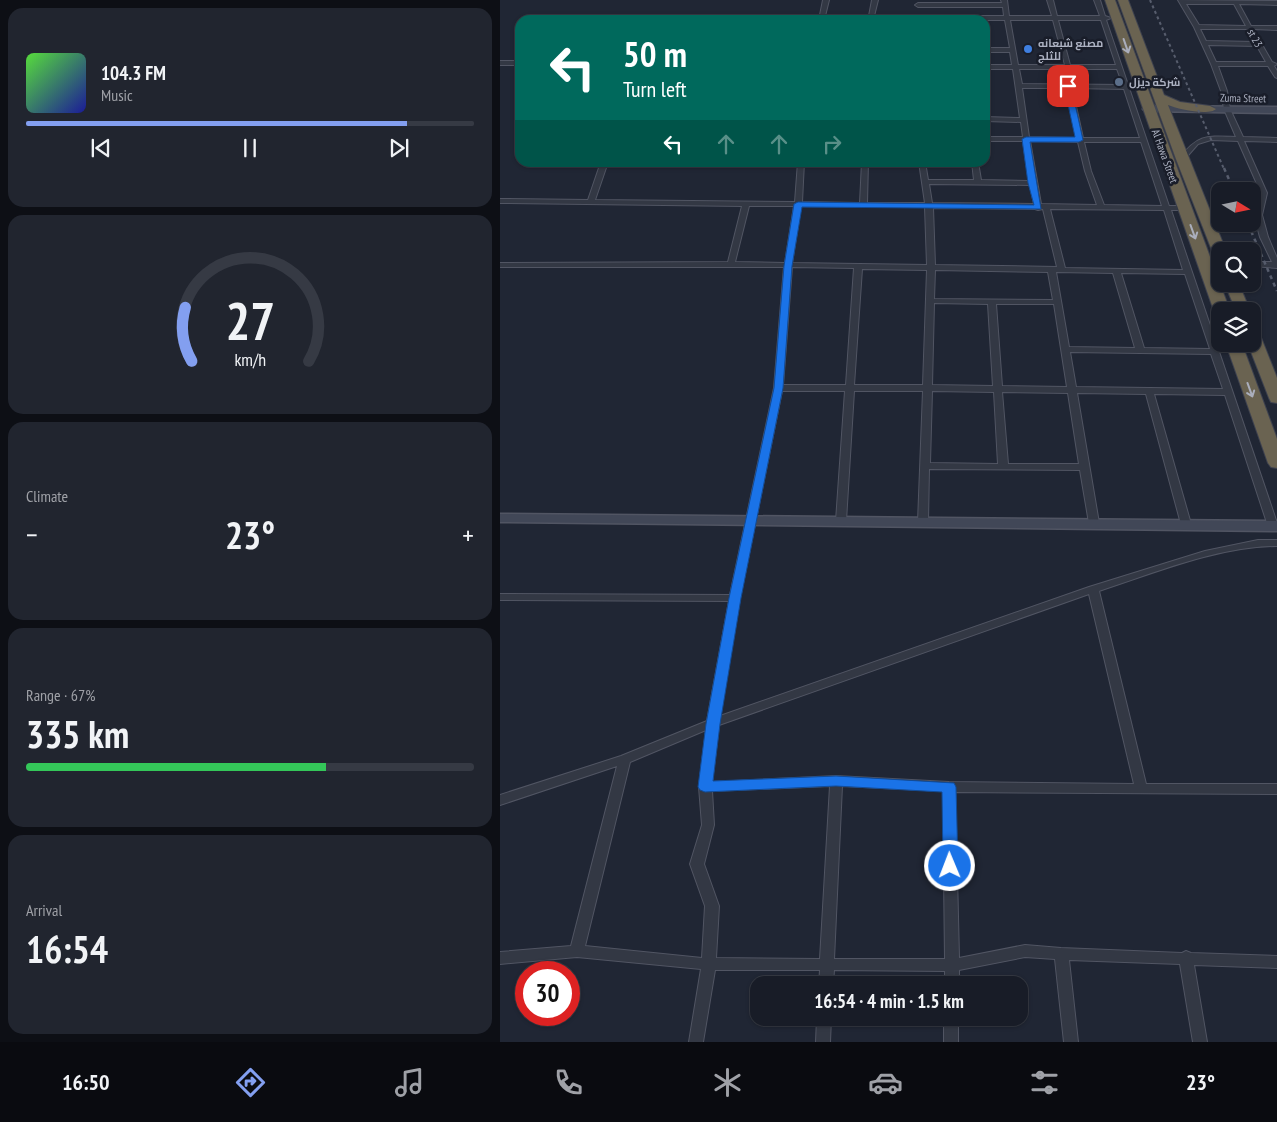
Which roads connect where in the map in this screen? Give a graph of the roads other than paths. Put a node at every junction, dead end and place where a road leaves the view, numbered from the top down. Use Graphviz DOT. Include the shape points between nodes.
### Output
graph roads {
  1 [pos="826,0"];
  2 [pos="875,0"];
  3 [pos="1050,0"];
  4 [pos="1097,0"];
  5 [pos="1110,0"];
  6 [pos="1123,0"];
  7 [pos="1274,0"];
  8 [pos="1181,1"];
  9 [pos="1234,1"];
  10 [pos="918,2"];
  11 [pos="961,2"];
  12 [pos="1004,2"];
  13 [pos="1277,4"];
  14 [pos="823,15"];
  15 [pos="872,15"];
  16 [pos="919,15"];
  17 [pos="1103,18"];
  18 [pos="990,19"];
  19 [pos="1006,19"];
  20 [pos="1054,19"];
  21 [pos="1116,19"];
  22 [pos="1197,27"];
  23 [pos="1277,28"];
  24 [pos="1250,30"];
  25 [pos="1277,33"];
  26 [pos="1204,43"];
  27 [pos="1258,44"];
  28 [pos="990,50"];
  29 [pos="1013,50"];
  30 [pos="500,63"];
  31 [pos="515,63"];
  32 [pos="1214,64"];
  33 [pos="1274,64"];
  34 [pos="990,67"];
  35 [pos="1014,67"];
  36 [pos="1068,67"];
  37 [pos="1120,67"];
  38 [pos="1277,76"];
  39 [pos="1019,86"];
  40 [pos="1068,86"];
  41 [pos="1126,87"];
  42 [pos="1162,103"];
  43 [pos="1148,108"];
  44 [pos="1210,109"];
  45 [pos="1227,109"];
  46 [pos="1277,110"];
  47 [pos="990,119"];
  48 [pos="1023,120"];
  49 [pos="1170,123"];
  50 [pos="1238,138"];
  51 [pos="990,139"];
  52 [pos="1026,139"];
  53 [pos="1079,140"];
  54 [pos="1144,140"];
  55 [pos="1277,140"];
  56 [pos="1182,159"];
  57 [pos="603,167"];
  58 [pos="801,167"];
  59 [pos="865,167"];
  60 [pos="922,167"];
  61 [pos="976,167"];
  62 [pos="924,182"];
  63 [pos="978,182"];
  64 [pos="1032,183"];
  65 [pos="500,201"];
  66 [pos="590,203"];
  67 [pos="746,204"];
  68 [pos="798,204"];
  69 [pos="863,205"];
  70 [pos="928,206"];
  71 [pos="1042,208"];
  72 [pos="1102,208"];
  73 [pos="1185,208"];
  74 [pos="1167,209"];
  75 [pos="1216,242"];
  76 [pos="500,264"];
  77 [pos="731,264"];
  78 [pos="1205,264"];
  79 [pos="1211,264"];
  80 [pos="1261,264"];
  81 [pos="1277,265"];
  82 [pos="788,266"];
  83 [pos="858,268"];
  84 [pos="931,268"];
  85 [pos="1052,271"];
  86 [pos="1062,271"];
  87 [pos="1117,272"];
  88 [pos="1188,272"];
  89 [pos="930,301"];
  90 [pos="992,302"];
  91 [pos="1058,302"];
  92 [pos="1219,302"];
  93 [pos="1211,340"];
  94 [pos="1066,349"];
  95 [pos="1140,350"];
  96 [pos="1211,352"];
  97 [pos="1215,352"];
  98 [pos="1237,352"];
  99 [pos="1259,352"];
  100 [pos="778,388"];
  101 [pos="851,388"];
  102 [pos="926,388"];
  103 [pos="998,388"];
  104 [pos="1072,390"];
  105 [pos="1149,390"];
  106 [pos="1229,392"];
  107 [pos="1277,398"];
  108 [pos="1277,463"];
  109 [pos="924,466"];
  110 [pos="1003,466"];
  111 [pos="1083,467"];
  112 [pos="500,518"];
  113 [pos="752,520"];
  114 [pos="841,521"];
  115 [pos="923,522"];
  116 [pos="1094,523"];
  117 [pos="1186,524"];
  118 [pos="1275,526"];
  119 [pos="1277,544"];
  120 [pos="1093,589"];
  121 [pos="500,597"];
  122 [pos="735,598"];
  123 [pos="713,724"];
  124 [pos="625,759"];
  125 [pos="836,781"];
  126 [pos="705,787"];
  127 [pos="949,787"];
  128 [pos="1142,788"];
  129 [pos="1277,789"];
  130 [pos="500,800"];
  131 [pos="578,950"];
  132 [pos="1060,954"];
  133 [pos="1186,957"];
  134 [pos="500,958"];
  135 [pos="1277,962"];
  136 [pos="709,964"];
  137 [pos="828,965"];
  138 [pos="952,966"];
  139 [pos="827,976"];
  140 [pos="952,976"];
  141 [pos="824,1026"];
  142 [pos="951,1026"];
  143 [pos="696,1042"];
  144 [pos="823,1042"];
  145 [pos="951,1042"];
  146 [pos="1071,1042"];
  147 [pos="1200,1042"];
  1 -- 14 [label="street"];
  2 -- 15 [label="street"];
  3 -- 20 [label="street"];
  4 -- 17 [label="street"];
  5 -- 21 [label="highway, Al Hawa Street"];
  6 -- 42 [label="highway, Al Hawa Street"];
  7 -- 13 [label="street"];
  8 -- 9 [label="street"];
  8 -- 22 [label="street"];
  9 -- 13 [label="street"];
  9 -- 24 [label="street, st 23"];
  10 -- 11 [label="street"];
  10 -- 16 [label="street"];
  11 -- 12 [label="street"];
  12 -- 19 [label="street"];
  17 -- 20 [label="street"];
  17 -- 21 [label="street"];
  17 -- 37 [label="street"];
  18 -- 19 [label="street"];
  19 -- 20 [label="street"];
  19 -- 29 [label="street"];
  20 -- 36 [label="street"];
  21 -- 43 [label="highway, Al Hawa Street, one-way"];
  22 -- 24 [label="street"];
  22 -- 26 [label="street"];
  23 -- 24 [label="street"];
  24 -- 25 [label="street"];
  24 -- 27 [label="street, st 23"];
  26 -- 27 [label="street"];
  26 -- 32 [label="street"];
  27 -- 33 [label="street, st 23"];
  28 -- 29 [label="street"];
  29 -- 35 [label="street"];
  30 -- 31 [label="street"];
  32 -- 33 [label="street"];
  32 -- 45 [label="street"];
  33 -- 38 [label="street, st 23"];
  34 -- 35 [label="street"];
  35 -- 36 [label="street"];
  35 -- 39 [label="street"];
  36 -- 37 [label="street"];
  37 -- 41 [label="street"];
  39 -- 40 [label="street"];
  39 -- 48 [label="street"];
  40 -- 41 [label="street"];
  40 -- 53 [label="street"];
  41 -- 54 [label="street"];
  42 -- 43 [label="street"];
  42 -- 44 [label="highway"];
  42 -- 49 [label="highway, Al Hawa Street"];
  43 -- 73 [label="highway, Al Hawa Street"];
  44 -- 45 [label="street, Zuma Street"];
  44 -- 49 [label="highway" via="1183,113"];
  45 -- 46 [label="street, Zuma Street"];
  45 -- 50 [label="street"];
  47 -- 48 [label="street"];
  48 -- 52 [label="street"];
  49 -- 56 [label="highway, Al Hawa Street"];
  50 -- 55 [label="street"];
  50 -- 56 [label="street" via="1204,139 1190,147"];
  50 -- 81 [label="street" via="1264,193 1258,215"];
  51 -- 52 [label="street"];
  52 -- 53 [label="street"];
  52 -- 64 [label="street"];
  53 -- 54 [label="street"];
  53 -- 72 [label="street"];
  54 -- 74 [label="street"];
  56 -- 75 [label="highway, Al Hawa Street"];
  57 -- 66 [label="street"];
  58 -- 68 [label="street"];
  59 -- 69 [label="street"];
  60 -- 62 [label="street"];
  61 -- 63 [label="street"];
  62 -- 63 [label="street"];
  62 -- 70 [label="street"];
  63 -- 64 [label="street"];
  64 -- 71 [label="street"];
  65 -- 66 [label="street"];
  66 -- 67 [label="street"];
  67 -- 68 [label="street"];
  67 -- 77 [label="street"];
  68 -- 69 [label="street"];
  68 -- 82 [label="street"];
  69 -- 70 [label="street"];
  70 -- 71 [label="street"];
  70 -- 84 [label="street"];
  71 -- 72 [label="street"];
  71 -- 86 [label="street"];
  72 -- 74 [label="street"];
  73 -- 74 [label="street"];
  73 -- 78 [label="highway, Al Hawa Street, one-way"];
  74 -- 88 [label="street"];
  76 -- 77 [label="street"];
  77 -- 82 [label="street"];
  78 -- 79 [label="street"];
  78 -- 92 [label="highway, Al Hawa Street"];
  80 -- 81 [label="street"];
  82 -- 83 [label="street"];
  82 -- 100 [label="street"];
  83 -- 84 [label="street"];
  83 -- 101 [label="street"];
  84 -- 85 [label="street"];
  84 -- 89 [label="street"];
  85 -- 86 [label="street"];
  85 -- 91 [label="street"];
  86 -- 87 [label="street"];
  87 -- 88 [label="street"];
  87 -- 95 [label="street"];
  88 -- 93 [label="street"];
  89 -- 90 [label="street"];
  89 -- 102 [label="street"];
  90 -- 91 [label="street"];
  90 -- 103 [label="street"];
  91 -- 94 [label="street"];
  94 -- 95 [label="street"];
  94 -- 104 [label="street"];
  95 -- 96 [label="street"];
  97 -- 106 [label="street"];
  98 -- 108 [label="highway, one-way"];
  99 -- 107 [label="highway"];
  100 -- 101 [label="street"];
  100 -- 113 [label="street"];
  101 -- 102 [label="street"];
  101 -- 114 [label="street"];
  102 -- 103 [label="street"];
  102 -- 109 [label="street"];
  103 -- 104 [label="street"];
  103 -- 110 [label="street"];
  104 -- 105 [label="street"];
  104 -- 111 [label="street"];
  105 -- 106 [label="street"];
  105 -- 117 [label="street"];
  106 -- 118 [label="street"];
  109 -- 110 [label="street"];
  109 -- 115 [label="street"];
  110 -- 111 [label="street"];
  111 -- 116 [label="street"];
  112 -- 113 [label="street"];
  113 -- 114 [label="street"];
  113 -- 122 [label="street"];
  114 -- 115 [label="street"];
  115 -- 116 [label="street"];
  116 -- 117 [label="street"];
  117 -- 118 [label="street"];
  119 -- 120 [label="street" via="1258,543 1205,554"];
  120 -- 123 [label="street"];
  120 -- 128 [label="street"];
  121 -- 122 [label="street"];
  122 -- 123 [label="street"];
  123 -- 124 [label="street"];
  123 -- 126 [label="street"];
  124 -- 130 [label="street"];
  124 -- 131 [label="street"];
  125 -- 126 [label="street"];
  125 -- 127 [label="street"];
  125 -- 137 [label="street"];
  126 -- 136 [label="street" via="708,825 697,864 712,906"];
  127 -- 128 [label="street"];
  127 -- 138 [label="street"];
  128 -- 129 [label="street"];
  131 -- 134 [label="street"];
  131 -- 136 [label="street"];
  132 -- 133 [label="street"];
  132 -- 138 [label="street" via="1025,951"];
  132 -- 146 [label="street"];
  133 -- 135 [label="street"];
  133 -- 147 [label="street"];
  136 -- 137 [label="street"];
  136 -- 143 [label="street"];
  137 -- 138 [label="street"];
  137 -- 139 [label="street"];
  138 -- 140 [label="street"];
  141 -- 144 [label="street"];
  142 -- 145 [label="street"];
}
